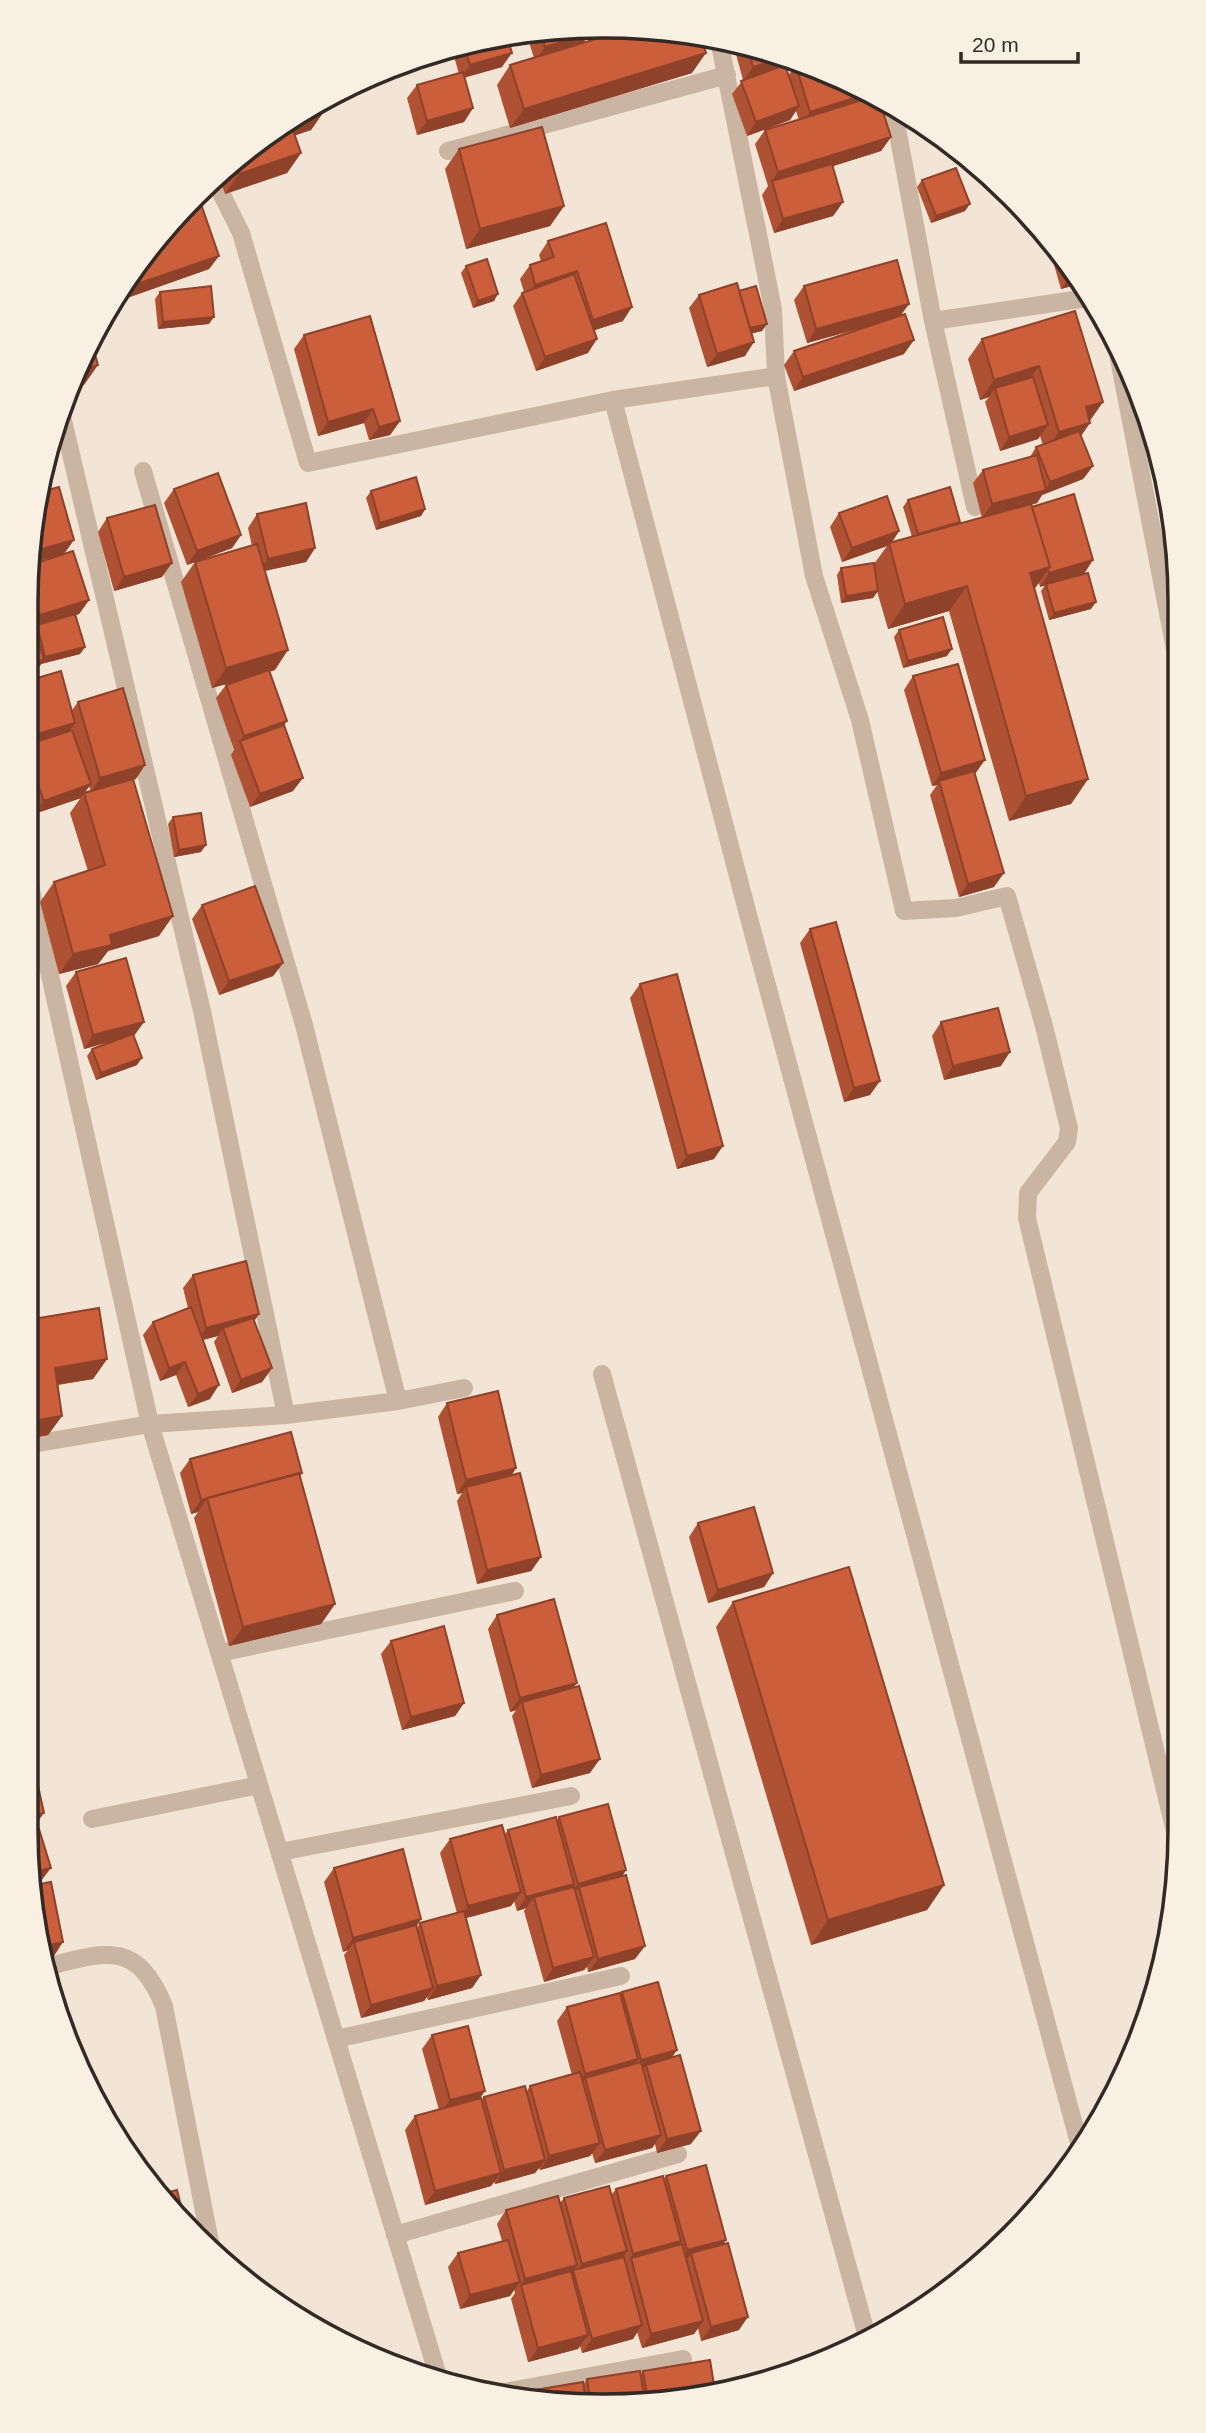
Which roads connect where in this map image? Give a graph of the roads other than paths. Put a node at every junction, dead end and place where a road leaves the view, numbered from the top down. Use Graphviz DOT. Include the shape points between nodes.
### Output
graph roads {
  1 [pos="722,51"];
  2 [pos="727,75"];
  3 [pos="896,121"];
  4 [pos="447,151"];
  5 [pos="219,190"];
  6 [pos="1078,299"];
  7 [pos="933,321"];
  8 [pos="776,376"];
  9 [pos="1124,385"];
  10 [pos="613,400"];
  11 [pos="65,433"];
  12 [pos="143,471"];
  13 [pos="975,507"];
  14 [pos="1168,613"];
  15 [pos="38,921"];
  16 [pos="602,1374"];
  17 [pos="464,1388"];
  18 [pos="398,1401"];
  19 [pos="286,1415"];
  20 [pos="150,1424"];
  21 [pos="38,1443"];
  22 [pos="515,1591"];
  23 [pos="219,1653"];
  24 [pos="259,1785"];
  25 [pos="571,1796"];
  26 [pos="1168,1803"];
  27 [pos="92,1819"];
  28 [pos="280,1852"];
  29 [pos="55,1964"];
  30 [pos="621,1976"];
  31 [pos="336,2039"];
  32 [pos="1077,2136"];
  33 [pos="678,2154"];
  34 [pos="208,2233"];
  35 [pos="395,2235"];
  36 [pos="865,2330"];
  37 [pos="682,2359"];
  38 [pos="436,2369"];
  39 [pos="522,2389"];
  1 -- 2 [label="street"];
  2 -- 4 [label="street"];
  2 -- 8 [label="street" via="773,309"];
  3 -- 7 [label="street"];
  5 -- 10 [label="street" via="240,233 308,463"];
  6 -- 7 [label="street"];
  7 -- 13 [label="street"];
  8 -- 10 [label="street"];
  8 -- 26 [label="street" via="814,576 860,720 904,911 956,908 1007,896 1044,1026 1069,1128 1068,1142 1028,1193 1027,1218"];
  9 -- 14 [label="street"];
  10 -- 32 [label="street"];
  11 -- 19 [label="street" via="202,1011"];
  12 -- 18 [label="street" via="304,1025"];
  15 -- 20 [label="street"];
  16 -- 36 [label="street"];
  17 -- 18 [label="street"];
  18 -- 19 [label="street"];
  19 -- 20 [label="street"];
  20 -- 21 [label="street"];
  20 -- 23 [label="street"];
  22 -- 23 [label="street"];
  23 -- 24 [label="street"];
  24 -- 27 [label="street"];
  24 -- 28 [label="street"];
  25 -- 28 [label="street"];
  28 -- 31 [label="street"];
  29 -- 34 [label="street" via="98,1953 121,1956 142,1968 154,1982 164,2006"];
  30 -- 31 [label="street"];
  31 -- 35 [label="street"];
  33 -- 35 [label="street"];
  35 -- 38 [label="street"];
  37 -- 39 [label="street"];
}
